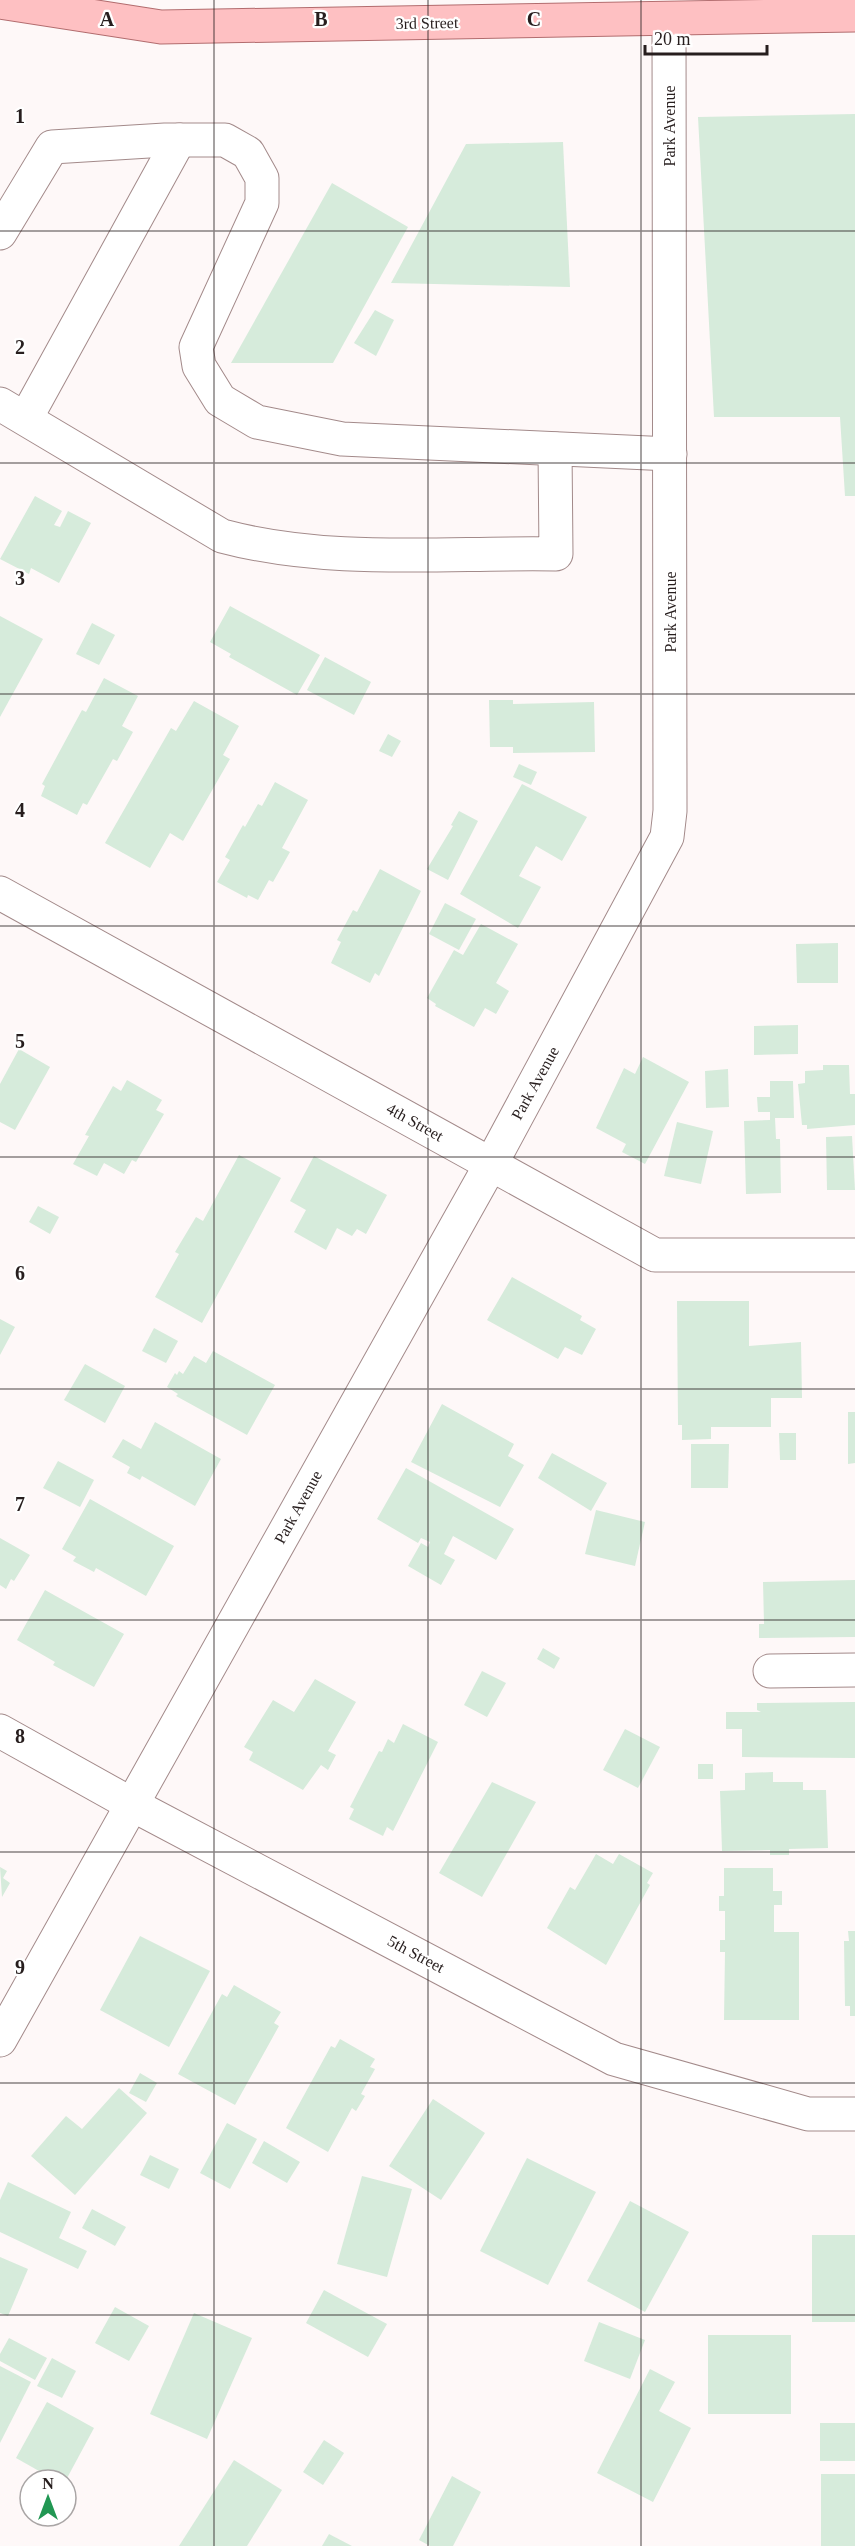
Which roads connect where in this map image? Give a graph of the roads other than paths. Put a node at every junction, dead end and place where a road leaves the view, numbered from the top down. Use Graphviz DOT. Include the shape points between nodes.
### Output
graph roads {
  1 [pos="0,3"];
  2 [pos="34,4"];
  3 [pos="702,10"];
  4 [pos="855,15"];
  5 [pos="669,20"];
  6 [pos="179,140"];
  7 [pos="0,232"];
  8 [pos="13,411"];
  9 [pos="555,449"];
  10 [pos="669,454"];
  11 [pos="0,893"];
  12 [pos="491,1164"];
  13 [pos="855,1255"];
  14 [pos="855,1670"];
  15 [pos="770,1671"];
  16 [pos="0,1731"];
  17 [pos="131,1804"];
  18 [pos="0,2040"];
  19 [pos="855,2114"];
  1 -- 2 [label="main road, 3rd Street"];
  2 -- 5 [label="main road, 3rd Street" via="161,27"];
  3 -- 4 [label="main road, 3rd Street"];
  3 -- 5 [label="main road, 3rd Street"];
  5 -- 10 [label="street, Park Avenue"];
  6 -- 7 [label="street" via="52,147"];
  6 -- 8 [label="street"];
  6 -- 9 [label="street" via="225,140 248,153 262,178 262,202 196,347 200,366 220,400 257,422 342,439"];
  8 -- 9 [label="street" via="222,536 263,547 356,556 556,554"];
  9 -- 10 [label="street"];
  10 -- 12 [label="street, Park Avenue" via="667,837"];
  11 -- 12 [label="street, 4th Street"];
  12 -- 13 [label="street, 4th Street" via="655,1255"];
  12 -- 17 [label="street, Park Avenue"];
  14 -- 15 [label="street"];
  16 -- 17 [label="street, 5th Street"];
  17 -- 18 [label="street, Park Avenue"];
  17 -- 19 [label="street, 5th Street" via="614,2059 808,2114"];
}
